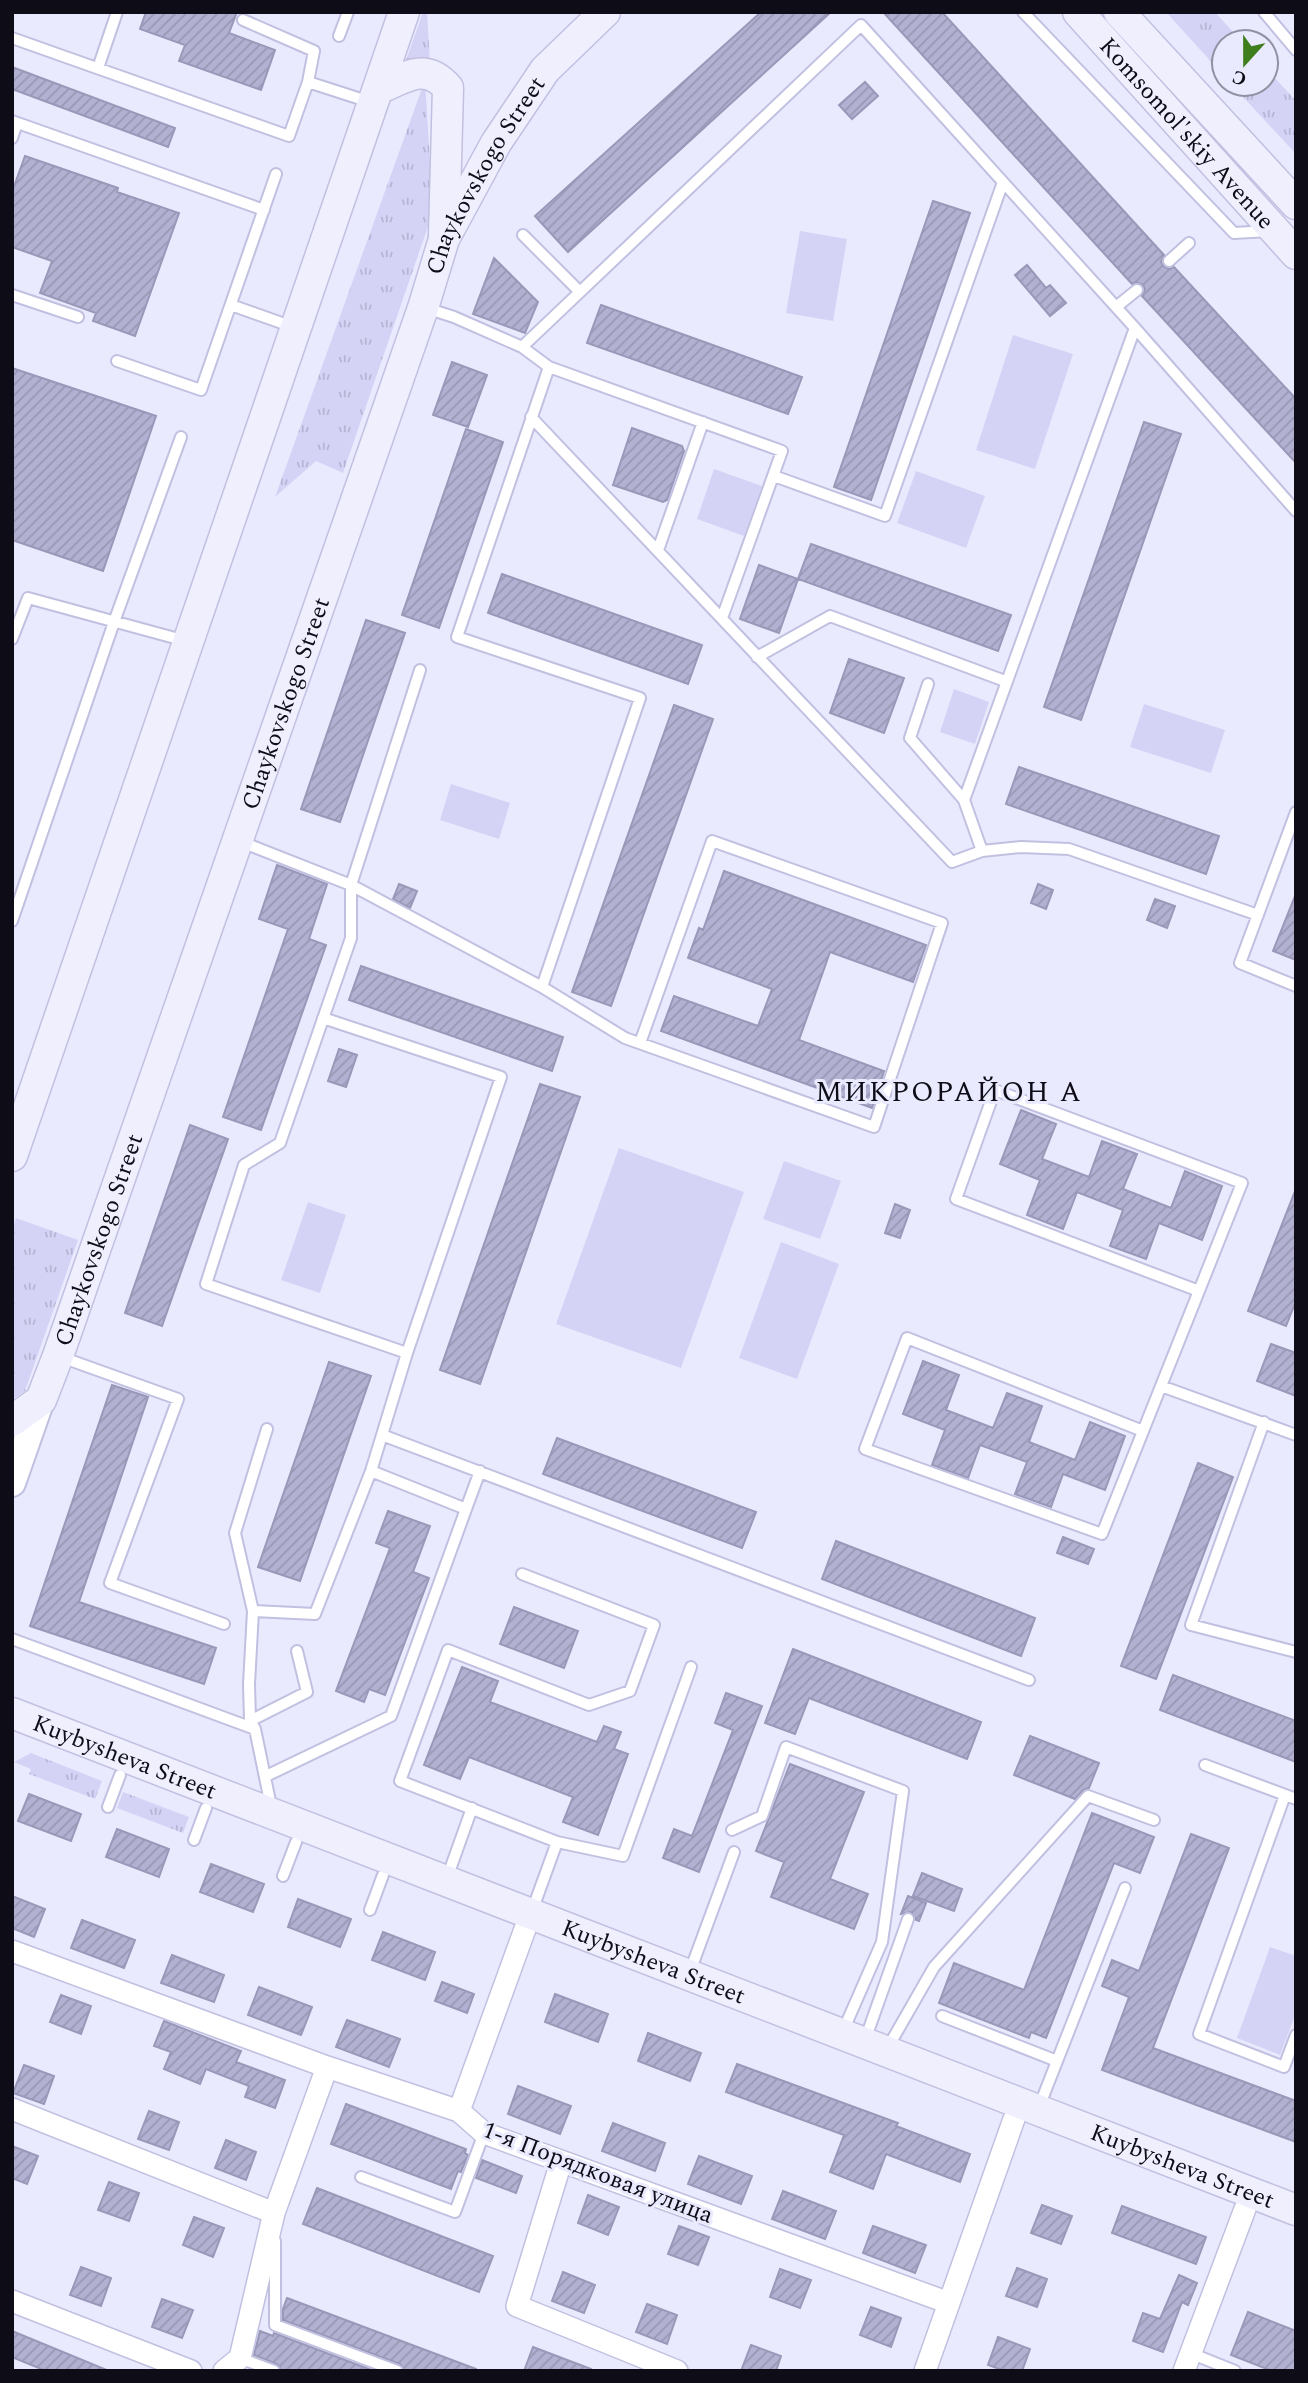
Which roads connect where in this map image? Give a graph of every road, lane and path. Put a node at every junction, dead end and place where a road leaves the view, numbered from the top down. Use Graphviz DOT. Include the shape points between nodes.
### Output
graph roads {
  1 [pos="117,12"];
  2 [pos="348,12"];
  3 [pos="404,12"];
  4 [pos="605,12"];
  5 [pos="1023,12"];
  6 [pos="1077,12"];
  7 [pos="1119,12"];
  8 [pos="1264,12"];
  9 [pos="243,20"];
  10 [pos="340,36"];
  11 [pos="12,38"];
  12 [pos="1296,50"];
  13 [pos="98,68"];
  14 [pos="308,82"];
  15 [pos="375,96"];
  16 [pos="15,122"];
  17 [pos="12,138"];
  18 [pos="276,174"];
  19 [pos="1003,182"];
  20 [pos="1296,204"];
  21 [pos="264,210"];
  22 [pos="1275,231"];
  23 [pos="523,235"];
  24 [pos="444,239"];
  25 [pos="1189,243"];
  26 [pos="1296,254"];
  27 [pos="1169,261"];
  28 [pos="1137,290"];
  29 [pos="580,292"];
  30 [pos="12,295"];
  31 [pos="231,305"];
  32 [pos="1116,307"];
  33 [pos="423,308"];
  34 [pos="78,317"];
  35 [pos="296,328"];
  36 [pos="1135,328"];
  37 [pos="522,347"];
  38 [pos="117,361"];
  39 [pos="548,367"];
  40 [pos="531,417"];
  41 [pos="703,422"];
  42 [pos="181,437"];
  43 [pos="774,476"];
  44 [pos="1296,511"];
  45 [pos="658,550"];
  46 [pos="722,618"];
  47 [pos="114,622"];
  48 [pos="12,639"];
  49 [pos="188,642"];
  50 [pos="757,657"];
  51 [pos="420,670"];
  52 [pos="1005,681"];
  53 [pos="928,684"];
  54 [pos="964,800"];
  55 [pos="1296,812"];
  56 [pos="236,840"];
  57 [pos="982,851"];
  58 [pos="351,885"];
  59 [pos="1258,915"];
  60 [pos="12,921"];
  61 [pos="1296,986"];
  62 [pos="542,987"];
  63 [pos="323,1018"];
  64 [pos="640,1043"];
  65 [pos="12,1156"];
  66 [pos="1199,1291"];
  67 [pos="407,1353"];
  68 [pos="58,1356"];
  69 [pos="1161,1386"];
  70 [pos="41,1400"];
  71 [pos="12,1421"];
  72 [pos="1264,1422"];
  73 [pos="267,1429"];
  74 [pos="1143,1431"];
  75 [pos="382,1435"];
  76 [pos="1296,1435"];
  77 [pos="371,1471"];
  78 [pos="480,1471"];
  79 [pos="12,1483"];
  80 [pos="466,1509"];
  81 [pos="522,1574"];
  82 [pos="253,1611"];
  83 [pos="224,1624"];
  84 [pos="12,1639"];
  85 [pos="297,1651"];
  86 [pos="1296,1652"];
  87 [pos="691,1667"];
  88 [pos="1030,1680"];
  89 [pos="12,1713"];
  90 [pos="253,1725"];
  91 [pos="12,1735"];
  92 [pos="1205,1765"];
  93 [pos="120,1775"];
  94 [pos="266,1776"];
  95 [pos="1291,1797"];
  96 [pos="108,1807"];
  97 [pos="206,1808"];
  98 [pos="472,1808"];
  99 [pos="272,1814"];
  100 [pos="1154,1820"];
  101 [pos="732,1830"];
  102 [pos="194,1840"];
  103 [pos="296,1842"];
  104 [pos="557,1842"];
  105 [pos="734,1852"];
  106 [pos="383,1875"];
  107 [pos="283,1876"];
  108 [pos="446,1881"];
  109 [pos="1125,1888"];
  110 [pos="370,1910"];
  111 [pos="908,1919"];
  112 [pos="528,1921"];
  113 [pos="12,1951"];
  114 [pos="689,1974"];
  115 [pos="942,2016"];
  116 [pos="1296,2035"];
  117 [pos="864,2042"];
  118 [pos="1057,2061"];
  119 [pos="327,2067"];
  120 [pos="12,2109"];
  121 [pos="459,2111"];
  122 [pos="1024,2111"];
  123 [pos="484,2133"];
  124 [pos="561,2162"];
  125 [pos="361,2177"];
  126 [pos="1245,2209"];
  127 [pos="1296,2210"];
  128 [pos="274,2213"];
  129 [pos="1296,2229"];
  130 [pos="12,2301"];
  131 [pos="949,2303"];
  132 [pos="1187,2362"];
  133 [pos="232,2364"];
  134 [pos="191,2371"];
  135 [pos="274,2371"];
  136 [pos="397,2371"];
  137 [pos="677,2371"];
  138 [pos="925,2371"];
  139 [pos="1235,2371"];
  1 -- 13 [label="lane"];
  2 -- 10 [label="lane"];
  3 -- 15 [label="main road"];
  4 -- 24 [label="main road, Chaykovskogo Street" via="545,69 496,143"];
  5 -- 22 [label="lane" via="1234,233"];
  6 -- 22 [label="main road, Komsomol'skiy Avenue"];
  7 -- 20 [label="main road, Komsomol'skiy Avenue"];
  8 -- 12 [label="lane"];
  9 -- 14 [label="lane" via="314,51"];
  11 -- 13 [label="lane"];
  13 -- 14 [label="lane" via="289,135"];
  14 -- 15 [label="lane"];
  15 -- 24 [label="main road" via="415,74 428,72 448,88"];
  15 -- 35 [label="main road"];
  16 -- 17 [label="lane"];
  16 -- 21 [label="lane"];
  18 -- 21 [label="lane"];
  19 -- 29 [label="lane" via="861,25"];
  19 -- 32 [label="lane"];
  19 -- 43 [label="lane" via="885,516"];
  21 -- 31 [label="lane"];
  22 -- 26 [label="main road, Komsomol'skiy Avenue"];
  23 -- 29 [label="lane"];
  24 -- 33 [label="main road, Chaykovskogo Street"];
  25 -- 27 [label="lane"];
  28 -- 32 [label="lane"];
  29 -- 37 [label="lane"];
  30 -- 34 [label="lane"];
  31 -- 35 [label="lane"];
  31 -- 38 [label="lane" via="201,390"];
  32 -- 36 [label="lane"];
  33 -- 37 [label="lane"];
  33 -- 56 [label="main road, Chaykovskogo Street"];
  35 -- 49 [label="main road"];
  36 -- 44 [label="lane"];
  36 -- 52 [label="lane"];
  37 -- 39 [label="lane"];
  39 -- 40 [label="lane"];
  39 -- 41 [label="lane"];
  40 -- 45 [label="lane"];
  40 -- 62 [label="lane" via="457,637 640,698"];
  41 -- 43 [label="lane" via="782,451"];
  41 -- 45 [label="lane"];
  42 -- 47 [label="lane"];
  43 -- 46 [label="lane"];
  45 -- 46 [label="lane"];
  46 -- 50 [label="lane"];
  47 -- 48 [label="lane" via="28,598"];
  47 -- 49 [label="lane"];
  47 -- 60 [label="lane"];
  49 -- 65 [label="main road"];
  50 -- 52 [label="lane" via="830,616"];
  50 -- 57 [label="lane" via="952,862"];
  51 -- 58 [label="lane"];
  52 -- 54 [label="lane"];
  53 -- 54 [label="lane" via="910,738"];
  54 -- 57 [label="lane"];
  55 -- 59 [label="lane"];
  56 -- 58 [label="lane"];
  56 -- 68 [label="main road, Chaykovskogo Street"];
  57 -- 59 [label="lane" via="1069,849"];
  58 -- 62 [label="lane"];
  58 -- 63 [label="lane" via="351,938"];
  59 -- 61 [label="lane" via="1240,963"];
  62 -- 64 [label="lane"];
  63 -- 67 [label="lane" via="501,1077"];
  63 -- 67 [label="lane" via="280,1143 244,1165 206,1284"];
  64 -- 64 [label="lane" via="874,1127 942,923 712,841"];
  66 -- 66 [label="lane" via="1242,1183 995,1090 956,1199"];
  66 -- 69 [label="lane"];
  67 -- 75 [label="lane"];
  68 -- 70 [label="main road, Chaykovskogo Street"];
  68 -- 83 [label="lane" via="178,1399 110,1583"];
  69 -- 72 [label="lane"];
  69 -- 74 [label="lane"];
  70 -- 71 [label="main road"];
  70 -- 79 [label="street"];
  72 -- 76 [label="lane"];
  72 -- 86 [label="lane" via="1191,1625"];
  73 -- 82 [label="lane" via="235,1532"];
  74 -- 74 [label="lane" via="907,1338 865,1449 1102,1534"];
  75 -- 77 [label="lane"];
  75 -- 78 [label="lane"];
  77 -- 80 [label="lane"];
  77 -- 82 [label="lane" via="315,1614"];
  78 -- 80 [label="lane"];
  78 -- 88 [label="lane"];
  80 -- 94 [label="lane" via="391,1716"];
  81 -- 98 [label="lane" via="654,1625 630,1691 589,1705 448,1650 400,1781"];
  82 -- 90 [label="lane" via="249,1684"];
  84 -- 90 [label="lane"];
  85 -- 90 [label="lane" via="307,1692"];
  87 -- 104 [label="lane" via="623,1857"];
  89 -- 99 [label="main road, Kuybysheva Street"];
  90 -- 94 [label="lane"];
  91 -- 93 [label="main road, Kuybysheva Street"];
  92 -- 95 [label="lane"];
  93 -- 96 [label="lane"];
  93 -- 97 [label="main road, Kuybysheva Street"];
  94 -- 99 [label="lane"];
  95 -- 116 [label="lane" via="1199,2034 1284,2067"];
  97 -- 102 [label="lane"];
  97 -- 103 [label="main road, Kuybysheva Street"];
  98 -- 104 [label="lane"];
  98 -- 108 [label="lane"];
  99 -- 108 [label="main road, Kuybysheva Street"];
  100 -- 117 [label="lane" via="1087,1796"];
  101 -- 117 [label="lane" via="762,1816 786,1747 903,1791"];
  103 -- 106 [label="main road, Kuybysheva Street"];
  103 -- 107 [label="lane"];
  104 -- 112 [label="lane"];
  105 -- 114 [label="lane"];
  106 -- 110 [label="lane"];
  106 -- 112 [label="main road, Kuybysheva Street"];
  108 -- 112 [label="main road, Kuybysheva Street"];
  109 -- 118 [label="lane"];
  111 -- 117 [label="lane"];
  112 -- 114 [label="main road, Kuybysheva Street"];
  112 -- 121 [label="street"];
  112 -- 122 [label="main road, Kuybysheva Street"];
  113 -- 119 [label="street, 1-я Порядковая улица"];
  114 -- 117 [label="main road, Kuybysheva Street"];
  115 -- 118 [label="lane"];
  117 -- 122 [label="main road, Kuybysheva Street"];
  118 -- 122 [label="lane"];
  119 -- 121 [label="street, 1-я Порядковая улица"];
  119 -- 128 [label="street"];
  120 -- 128 [label="street"];
  121 -- 123 [label="street, 1-я Порядковая улица"];
  122 -- 126 [label="main road, Kuybysheva Street"];
  122 -- 127 [label="main road, Kuybysheva Street"];
  122 -- 131 [label="street"];
  123 -- 124 [label="street, 1-я Порядковая улица"];
  123 -- 125 [label="lane" via="455,2212"];
  124 -- 131 [label="street, 1-я Порядковая улица"];
  124 -- 137 [label="street" via="517,2306"];
  126 -- 129 [label="main road, Kuybysheva Street"];
  126 -- 132 [label="street"];
  128 -- 133 [label="street"];
  128 -- 136 [label="lane" via="275,2325"];
  130 -- 134 [label="street"];
  131 -- 138 [label="street"];
  132 -- 139 [label="lane"];
  133 -- 135 [label="lane"];
}
